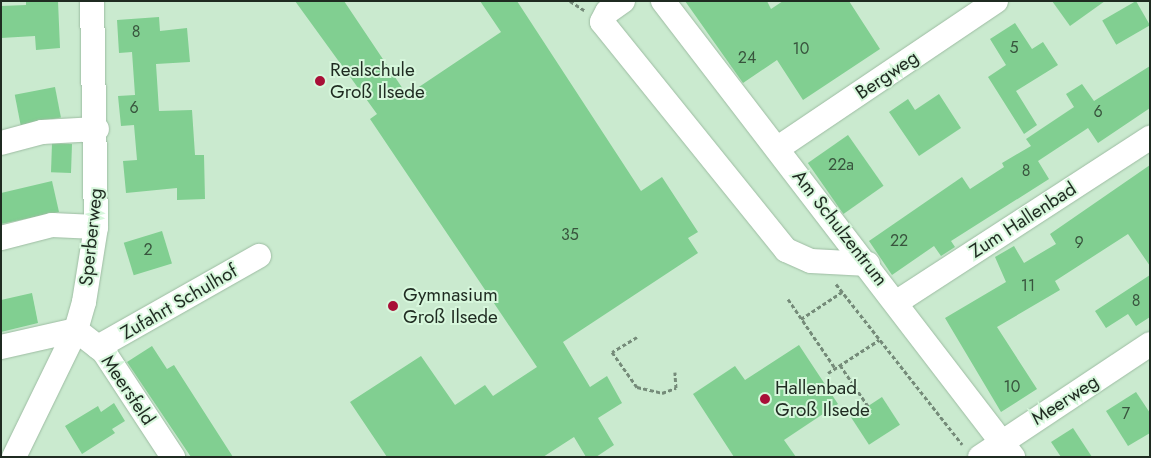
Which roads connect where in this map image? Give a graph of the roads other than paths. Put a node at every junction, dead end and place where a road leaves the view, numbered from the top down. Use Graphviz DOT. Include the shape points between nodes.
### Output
graph roads {
  1 [pos="92,1"];
  2 [pos="622,1"];
  3 [pos="664,1"];
  4 [pos="996,1"];
  5 [pos="96,129"];
  6 [pos="1150,138"];
  7 [pos="1,143"];
  8 [pos="778,148"];
  9 [pos="96,227"];
  10 [pos="1,238"];
  11 [pos="260,256"];
  12 [pos="868,264"];
  13 [pos="897,302"];
  14 [pos="76,330"];
  15 [pos="1150,344"];
  16 [pos="1,347"];
  17 [pos="98,347"];
  18 [pos="1,449"];
  19 [pos="1007,450"];
  20 [pos="973,453"];
  21 [pos="8,457"];
  22 [pos="14,457"];
  23 [pos="173,457"];
  1 -- 5 [label="street, Sperberweg"];
  2 -- 12 [label="street" via="606,12 602,22 786,250 811,261"];
  3 -- 8 [label="street, Am Schulzentrum"];
  4 -- 8 [label="street, Bergweg"];
  5 -- 7 [label="street" via="42,132"];
  5 -- 9 [label="street, Sperberweg"];
  6 -- 13 [label="street, Zum Hallenbad"];
  8 -- 12 [label="street, Am Schulzentrum"];
  9 -- 10 [label="street" via="52,224"];
  9 -- 14 [label="street, Sperberweg"];
  11 -- 17 [label="street, Zufahrt Schulhof"];
  12 -- 13 [label="street, Am Schulzentrum"];
  13 -- 19 [label="street, Am Schulzentrum"];
  14 -- 16 [label="street"];
  14 -- 17 [label="street, Meersfeld"];
  14 -- 22 [label="street, Sperberweg"];
  15 -- 19 [label="street, Meerweg"];
  17 -- 23 [label="street, Meersfeld"];
  18 -- 21 [label="street"];
  19 -- 20 [label="street, Meerweg"];
}
